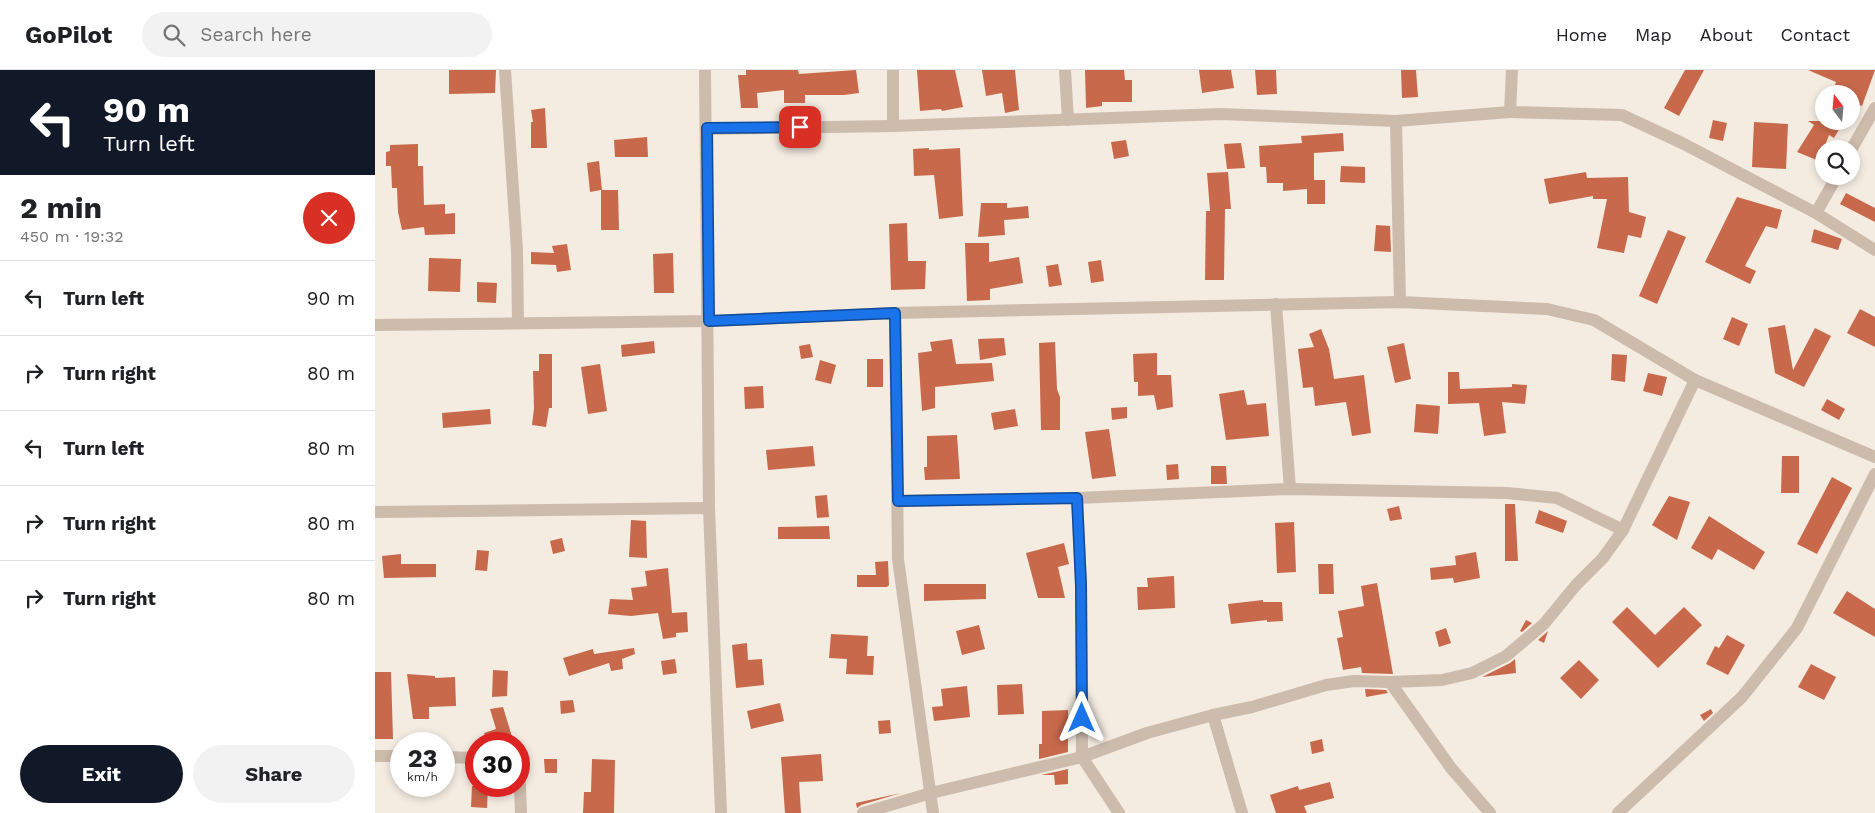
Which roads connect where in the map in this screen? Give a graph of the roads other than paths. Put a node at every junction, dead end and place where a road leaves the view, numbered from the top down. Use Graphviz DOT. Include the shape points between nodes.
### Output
graph roads {
  1 [pos="505,70"];
  2 [pos="705,70"];
  3 [pos="893,70"];
  4 [pos="1065,70"];
  5 [pos="1512,70"];
  6 [pos="1875,108"];
  7 [pos="1510,112"];
  8 [pos="1068,120"];
  9 [pos="1396,121"];
  10 [pos="893,126"];
  11 [pos="707,128"];
  12 [pos="1857,140"];
  13 [pos="1832,185"];
  14 [pos="1816,214"];
  15 [pos="1875,250"];
  16 [pos="1400,302"];
  17 [pos="1276,304"];
  18 [pos="895,313"];
  19 [pos="709,321"];
  20 [pos="518,323"];
  21 [pos="375,325"];
  22 [pos="1695,380"];
  23 [pos="1875,457"];
  24 [pos="1875,474"];
  25 [pos="1290,489"];
  26 [pos="1077,498"];
  27 [pos="898,501"];
  28 [pos="709,508"];
  29 [pos="375,512"];
  30 [pos="1623,530"];
  31 [pos="1390,682"];
  32 [pos="1213,715"];
  33 [pos="375,756"];
  34 [pos="390,756"];
  35 [pos="1082,757"];
  36 [pos="931,793"];
  37 [pos="520,797"];
  38 [pos="521,813"];
  39 [pos="721,813"];
  40 [pos="863,813"];
  41 [pos="933,813"];
  42 [pos="1119,813"];
  43 [pos="1242,813"];
  44 [pos="1490,813"];
  45 [pos="1618,813"];
  1 -- 20 [label="street" via="517,250"];
  2 -- 11 [label="street"];
  3 -- 10 [label="street"];
  4 -- 8 [label="street"];
  5 -- 7 [label="street"];
  6 -- 12 [label="street"];
  7 -- 9 [label="street"];
  7 -- 14 [label="street" via="1622,115"];
  8 -- 9 [label="street" via="1221,114"];
  8 -- 10 [label="street"];
  9 -- 16 [label="street"];
  10 -- 11 [label="street"];
  11 -- 19 [label="street"];
  13 -- 14 [label="street"];
  14 -- 15 [label="street"];
  16 -- 17 [label="street"];
  16 -- 22 [label="street" via="1547,309 1594,320"];
  17 -- 18 [label="street"];
  17 -- 25 [label="street"];
  18 -- 19 [label="street"];
  18 -- 27 [label="street"];
  19 -- 20 [label="street"];
  19 -- 28 [label="street"];
  20 -- 21 [label="street"];
  22 -- 23 [label="street"];
  22 -- 30 [label="street"];
  24 -- 45 [label="street" via="1797,628 1742,697"];
  25 -- 26 [label="street"];
  25 -- 30 [label="street" via="1557,498"];
  26 -- 27 [label="street"];
  26 -- 35 [label="street"];
  27 -- 36 [label="street" via="898,559"];
  28 -- 29 [label="street"];
  28 -- 39 [label="street"];
  30 -- 31 [label="street" via="1603,558 1544,624 1506,656 1472,673 1450,678"];
  31 -- 32 [label="street" via="1354,680 1326,685"];
  31 -- 44 [label="street" via="1451,768"];
  32 -- 35 [label="street" via="1147,733"];
  32 -- 43 [label="street"];
  33 -- 34 [label="street"];
  35 -- 36 [label="street"];
  35 -- 42 [label="street"];
  36 -- 40 [label="street"];
  36 -- 41 [label="street"];
  37 -- 38 [label="street"];
}
